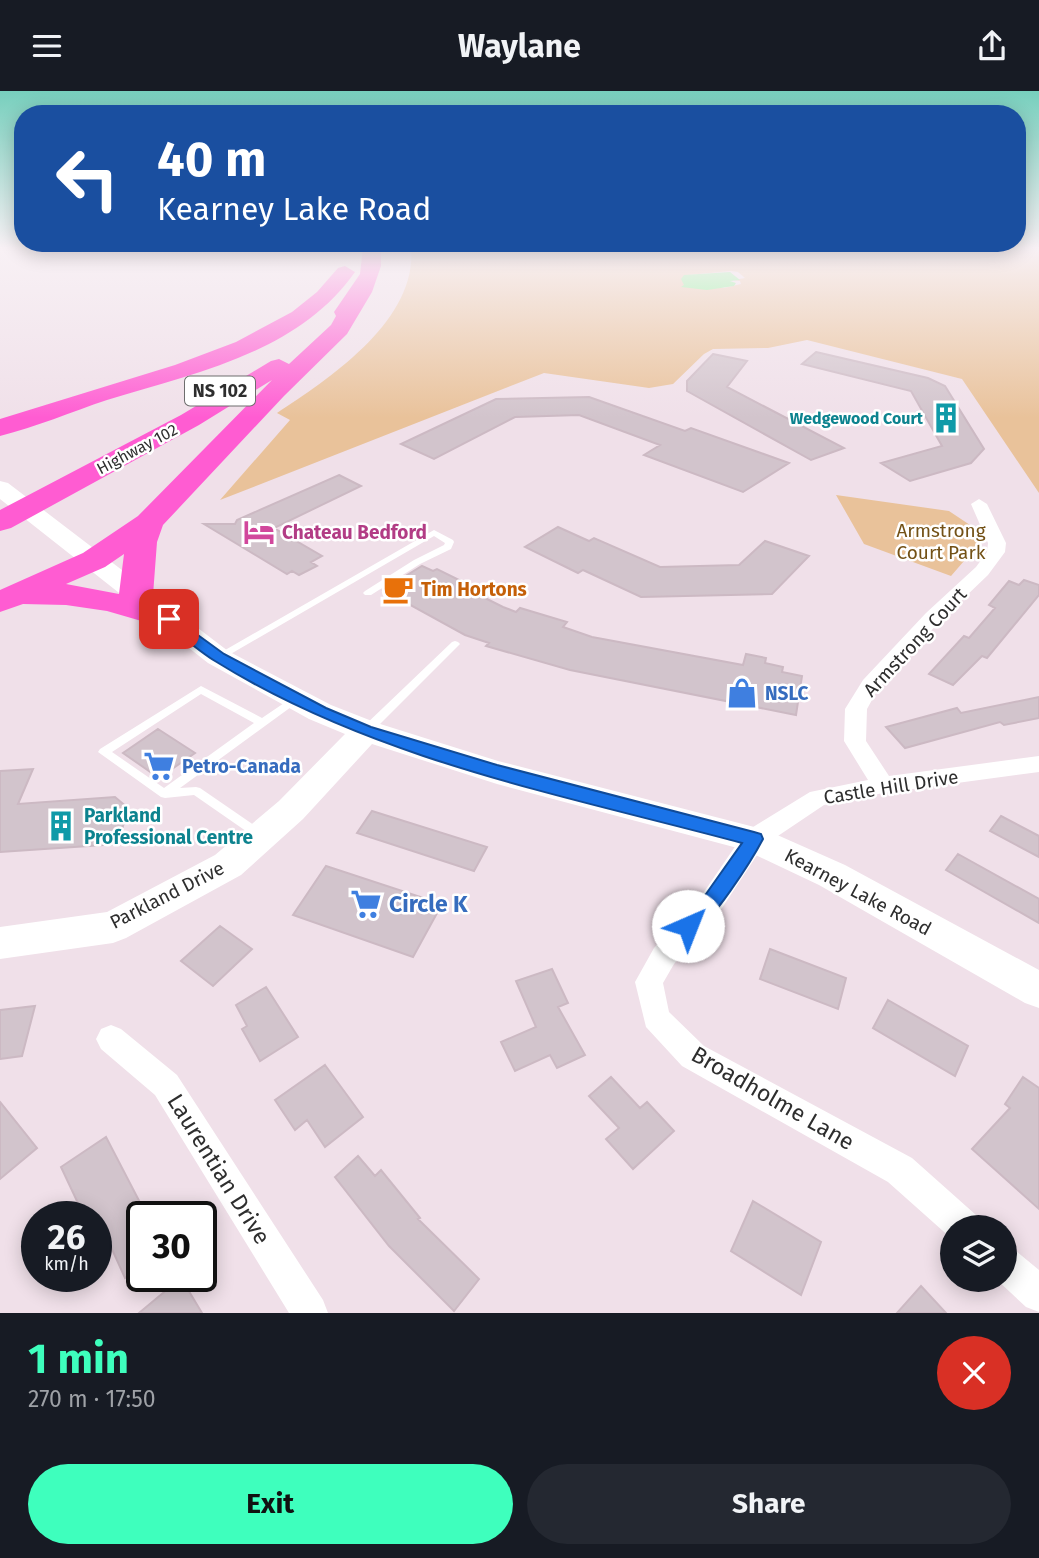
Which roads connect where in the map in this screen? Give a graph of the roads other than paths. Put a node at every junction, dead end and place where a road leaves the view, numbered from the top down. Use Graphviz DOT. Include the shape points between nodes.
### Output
graph roads {
  1 [pos="317,304"];
  2 [pos="331,304"];
  3 [pos="350,304"];
  4 [pos="355,304"];
  5 [pos="55,409"];
  6 [pos="0,419"];
  7 [pos="0,428"];
  8 [pos="71,476"];
  9 [pos="0,488"];
  10 [pos="979,504"];
  11 [pos="0,506"];
  12 [pos="0,522"];
  13 [pos="149,522"];
  14 [pos="94,559"];
  15 [pos="368,593"];
  16 [pos="136,595"];
  17 [pos="3,600"];
  18 [pos="169,619"];
  19 [pos="455,643"];
  20 [pos="218,657"];
  21 [pos="296,699"];
  22 [pos="262,723"];
  23 [pos="366,731"];
  24 [pos="1039,764"];
  25 [pos="883,785"];
  26 [pos="165,793"];
  27 [pos="262,837"];
  28 [pos="754,839"];
  29 [pos="0,943"];
  30 [pos="1039,990"];
  31 [pos="111,1039"];
  32 [pos="951,1215"];
  33 [pos="1017,1275"];
  34 [pos="1039,1294"];
  35 [pos="310,1313"];
  1 -- 5 [label="highway" via="262,339 218,358"];
  2 -- 8 [label="highway, Highway 102 / NS 102" via="276,356"];
  3 -- 8 [label="highway, Highway 102 / NS 102" via="315,339 265,376"];
  4 -- 13 [label="highway" via="339,329"];
  5 -- 6 [label="highway"];
  5 -- 7 [label="highway"];
  8 -- 11 [label="highway, Highway 102 / NS 102"];
  8 -- 12 [label="highway, Highway 102 / NS 102"];
  9 -- 14 [label="main road, Kearney Lake Road"];
  10 -- 25 [label="street, Armstrong Court" via="997,543 996,552 870,685 856,709 855,741"];
  13 -- 14 [label="highway"];
  13 -- 16 [label="highway" via="141,542"];
  14 -- 16 [label="main road, Kearney Lake Road"];
  14 -- 17 [label="highway"];
  15 -- 20 [label="lane" via="450,542 434,533"];
  16 -- 18 [label="main road, Kearney Lake Road"];
  17 -- 18 [label="highway" via="76,593"];
  18 -- 20 [label="main road, Kearney Lake Road"];
  19 -- 23 [label="lane"];
  20 -- 21 [label="main road, Kearney Lake Road"];
  21 -- 22 [label="lane"];
  21 -- 23 [label="main road, Kearney Lake Road"];
  22 -- 26 [label="lane"];
  22 -- 26 [label="lane" via="201,689 104,752"];
  23 -- 27 [label="main road, Parkland Drive"];
  23 -- 28 [label="main road, Kearney Lake Road" via="497,772"];
  24 -- 25 [label="street, Castle Hill Drive"];
  25 -- 28 [label="street, Castle Hill Drive" via="818,798"];
  26 -- 27 [label="lane" via="196,791"];
  27 -- 29 [label="main road, Parkland Drive" via="228,865 113,927"];
  28 -- 30 [label="main road, Kearney Lake Road" via="832,875"];
  28 -- 32 [label="street, Broadholme Lane" via="649,982 656,1018 693,1056 900,1170"];
  31 -- 35 [label="street, Laurentian Drive" via="166,1085"];
  33 -- 34 [label="street"];
}
